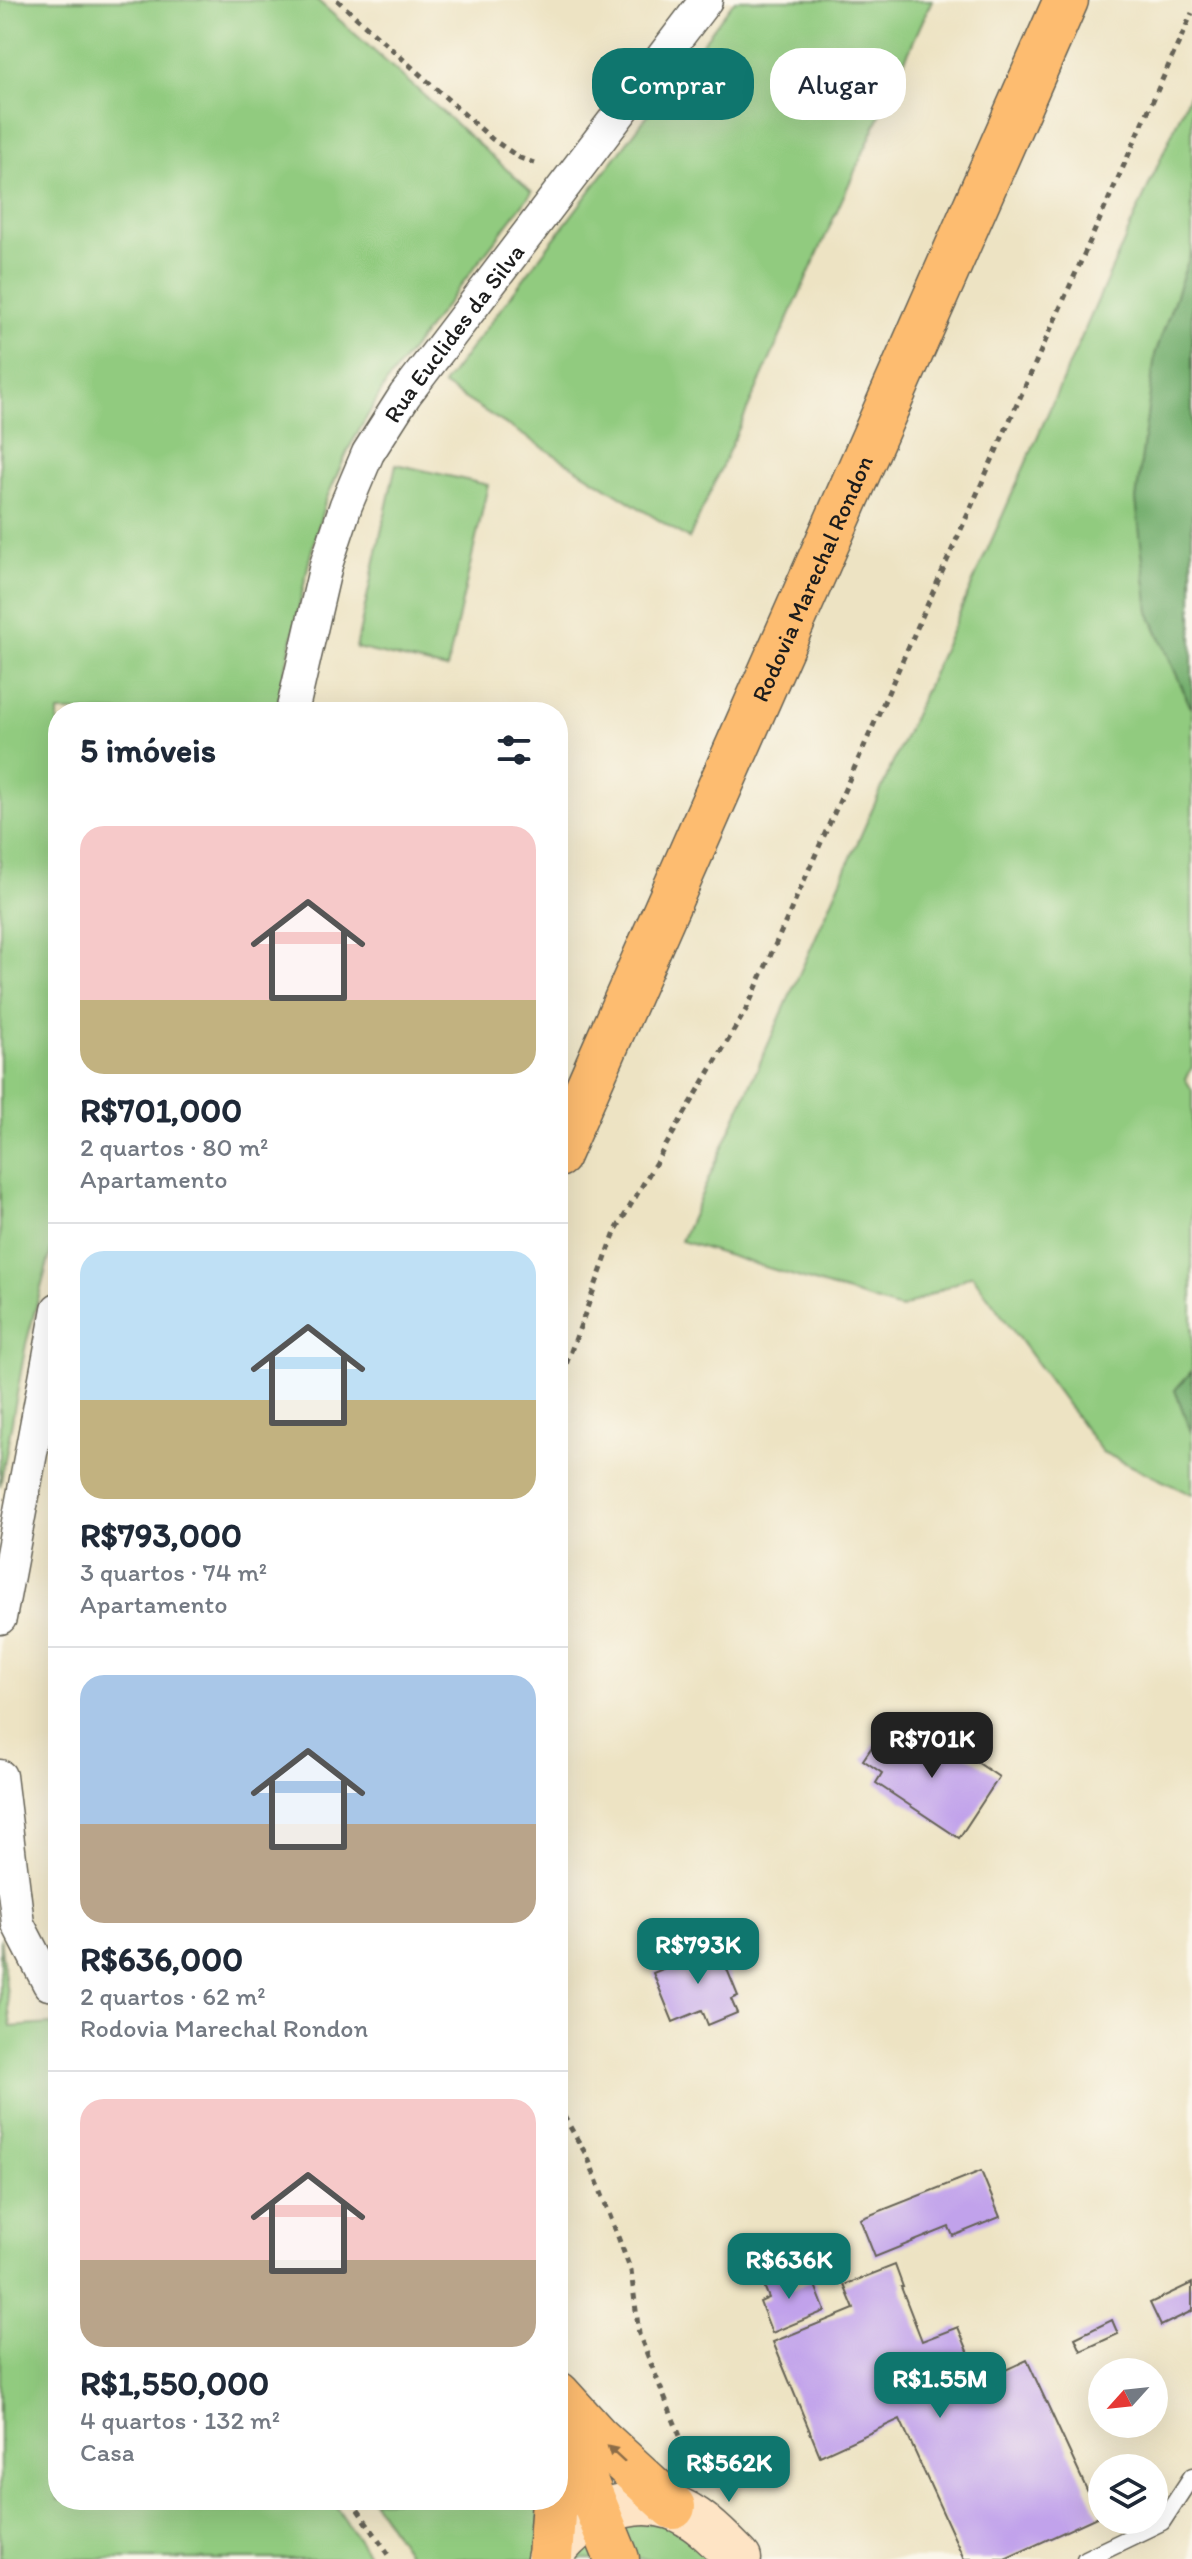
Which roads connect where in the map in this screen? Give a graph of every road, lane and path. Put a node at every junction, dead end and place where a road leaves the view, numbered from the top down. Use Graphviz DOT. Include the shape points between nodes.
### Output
graph roads {
  1 [pos="337,0"];
  2 [pos="706,0"];
  3 [pos="1066,0"];
  4 [pos="1192,13"];
  5 [pos="567,184"];
  6 [pos="294,702"];
  7 [pos="568,1132"];
  8 [pos="568,1359"];
  9 [pos="48,1362"];
  10 [pos="0,1618"];
  11 [pos="0,1776"];
  12 [pos="48,1982"];
  13 [pos="568,2123"];
  14 [pos="568,2405"];
  15 [pos="568,2439"];
  16 [pos="1192,2476"];
  17 [pos="684,2490"];
  18 [pos="358,2510"];
  19 [pos="553,2510"];
  20 [pos="599,2515"];
  21 [pos="549,2558"];
  22 [pos="392,2559"];
  23 [pos="617,2559"];
  24 [pos="739,2559"];
  25 [pos="1085,2559"];
  1 -- 5 [label="path" via="492,139"];
  2 -- 5 [label="street, Rua Euclides da Silva"];
  3 -- 7 [label="main road, Rodovia Marechal Rondon"];
  4 -- 8 [label="path" via="747,1008 616,1230"];
  5 -- 6 [label="street, Rua Euclides da Silva" via="405,395 368,453 326,565"];
  9 -- 10 [label="street"];
  11 -- 12 [label="street" via="18,1924"];
  13 -- 17 [label="path" via="588,2158 631,2271 639,2334"];
  17 -- 14 [label="main road, one-way" via="597,2437"];
  15 -- 20 [label="main road"];
  16 -- 25 [label="lane" via="1162,2522"];
  17 -- 20 [label="main road"];
  17 -- 24 [label="main road" via="699,2523"];
  18 -- 22 [label="path"];
  19 -- 21 [label="main road"];
  20 -- 21 [label="main road" via="565,2537"];
  20 -- 23 [label="main road"];
}
